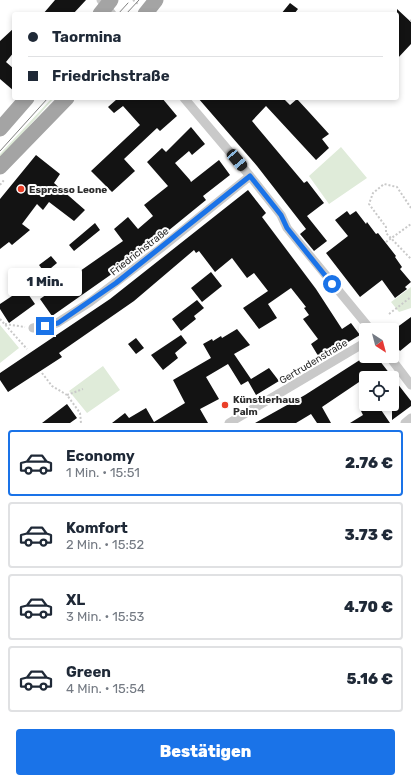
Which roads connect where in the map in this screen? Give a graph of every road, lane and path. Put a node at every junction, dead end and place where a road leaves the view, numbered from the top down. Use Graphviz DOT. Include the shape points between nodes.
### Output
graph roads {
  1 [pos="156,0"];
  2 [pos="146,12"];
  3 [pos="25,100"];
  4 [pos="65,100"];
  5 [pos="186,100"];
  6 [pos="0,129"];
  7 [pos="0,167"];
  8 [pos="250,176"];
  9 [pos="411,208"];
  10 [pos="411,224"];
  11 [pos="392,238"];
  12 [pos="386,242"];
  13 [pos="411,259"];
  14 [pos="411,297"];
  15 [pos="389,314"];
  16 [pos="0,319"];
  17 [pos="365,323"];
  18 [pos="4,324"];
  19 [pos="33,328"];
  20 [pos="359,346"];
  21 [pos="27,349"];
  22 [pos="394,363"];
  23 [pos="42,373"];
  24 [pos="411,385"];
  25 [pos="83,389"];
  26 [pos="67,395"];
  27 [pos="411,418"];
  28 [pos="81,423"];
  29 [pos="229,423"];
  30 [pos="405,423"];
  1 -- 2 [label="main road"];
  3 -- 6 [label="main road"];
  4 -- 7 [label="main road"];
  5 -- 8 [label="street"];
  8 -- 17 [label="street" via="281,215 287,228"];
  8 -- 19 [label="street, Friedrichstraße" via="90,302 58,323"];
  9 -- 11 [label="path" via="396,187 384,184 373,193 369,204 386,227 386,233"];
  10 -- 11 [label="path"];
  11 -- 12 [label="path"];
  11 -- 13 [label="path"];
  14 -- 15 [label="path"];
  16 -- 18 [label="path"];
  18 -- 19 [label="path"];
  18 -- 21 [label="path"];
  20 -- 29 [label="street, Gertrudenstraße"];
  22 -- 24 [label="street"];
  23 -- 26 [label="path" via="52,386"];
  25 -- 26 [label="path"];
  26 -- 28 [label="path" via="80,413"];
  27 -- 30 [label="street"];
}
